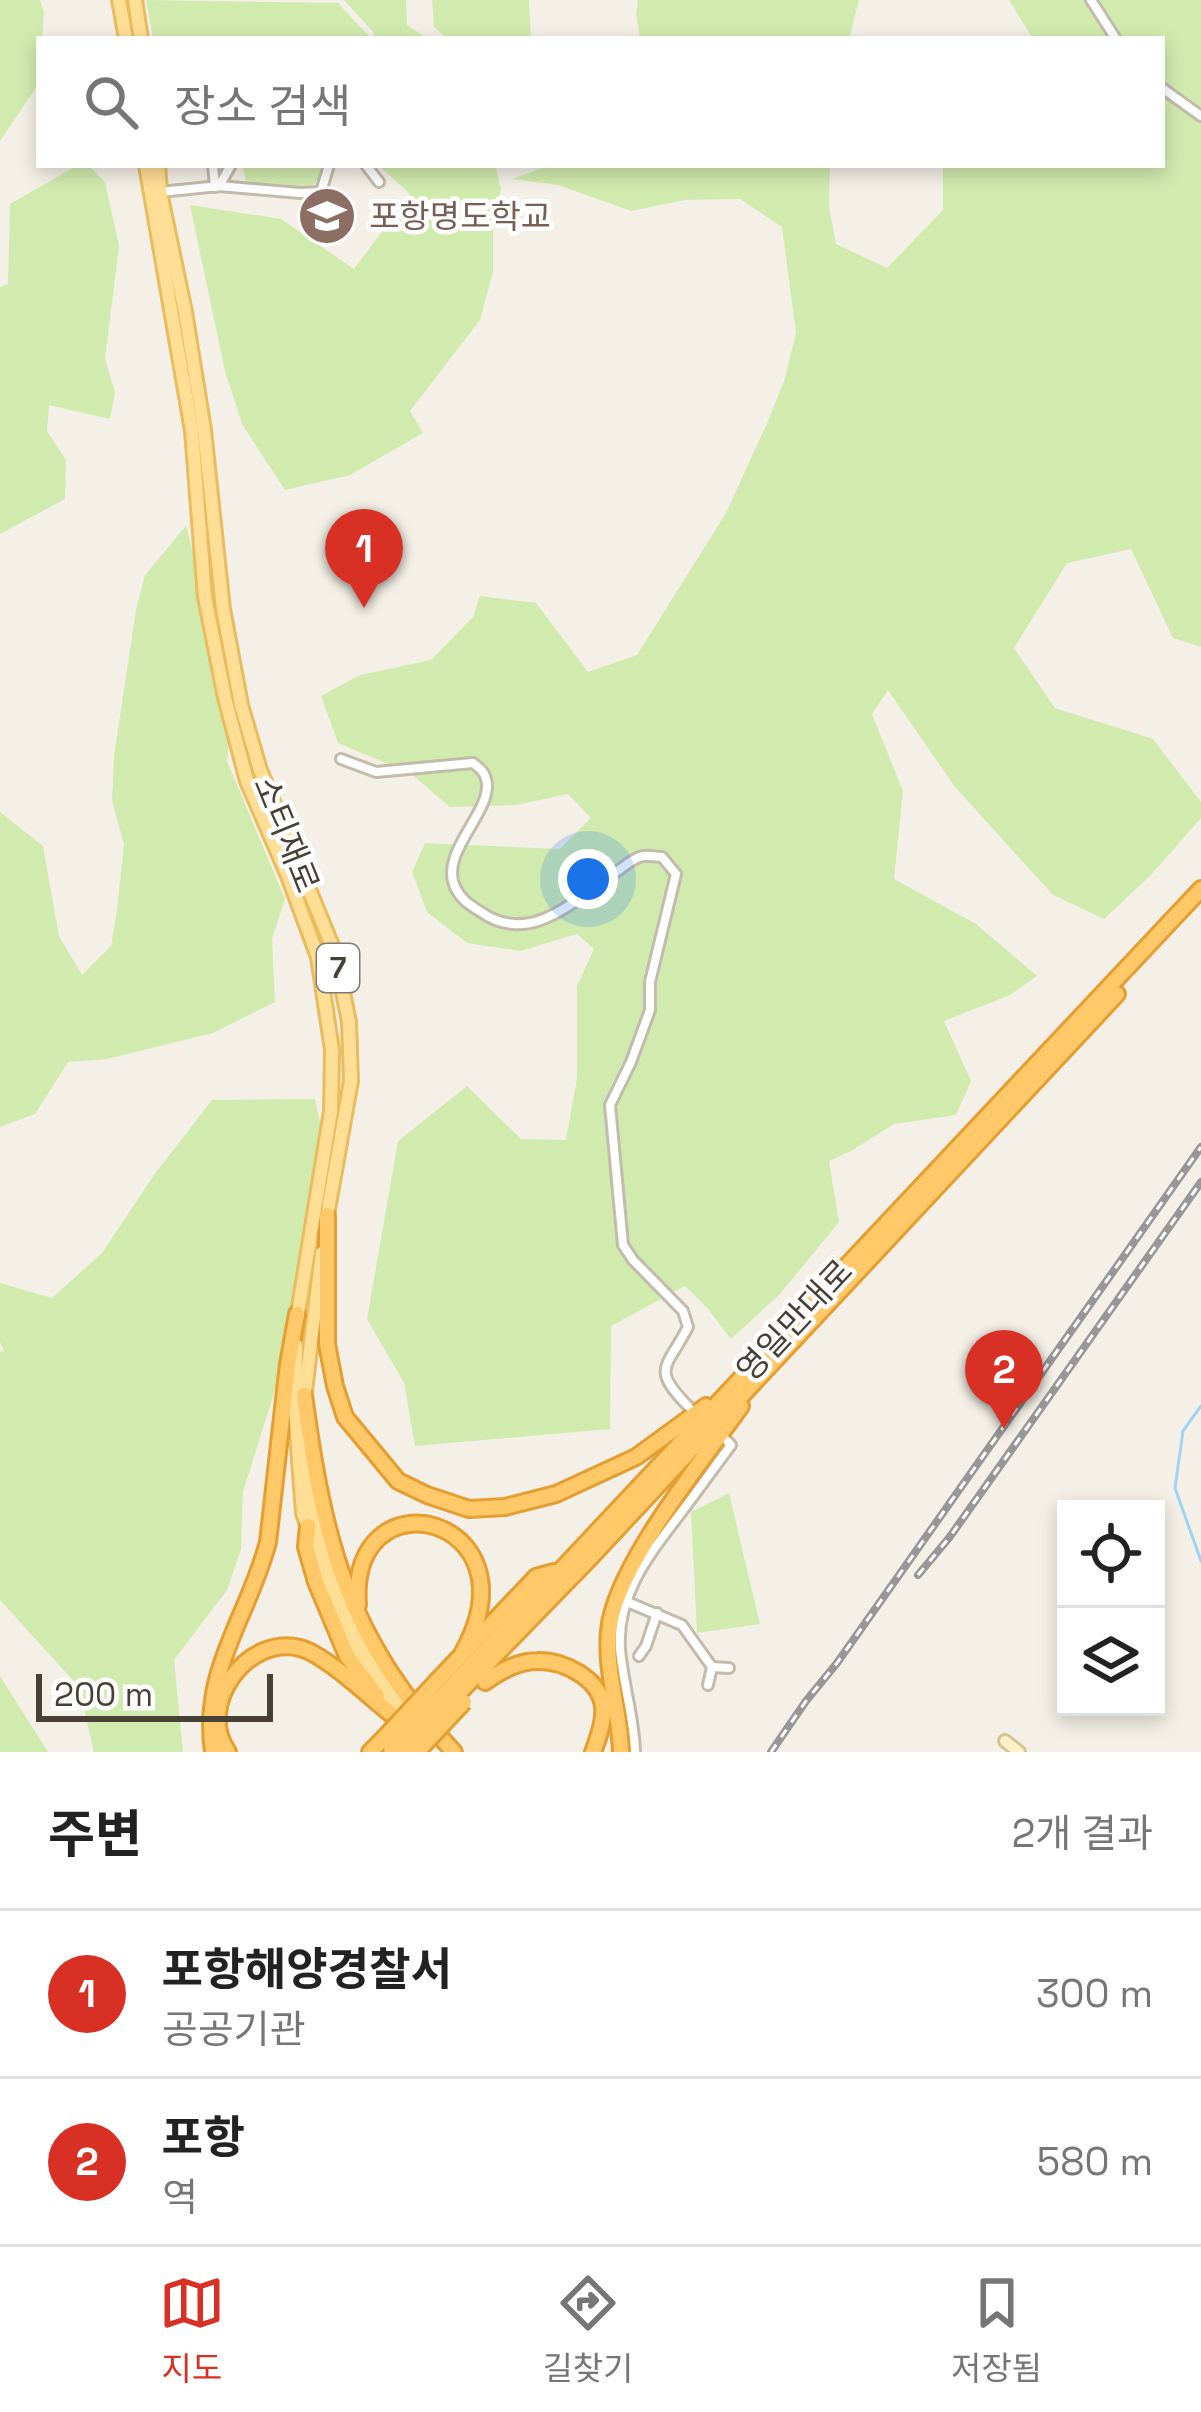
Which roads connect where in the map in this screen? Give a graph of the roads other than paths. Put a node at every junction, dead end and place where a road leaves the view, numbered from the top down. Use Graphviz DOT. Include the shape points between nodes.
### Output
graph roads {
  1 [pos="118,0"];
  2 [pos="135,0"];
  3 [pos="1090,0"];
  4 [pos="125,36"];
  5 [pos="141,36"];
  6 [pos="1114,36"];
  7 [pos="1165,90"];
  8 [pos="1201,116"];
  9 [pos="147,168"];
  10 [pos="158,168"];
  11 [pos="214,168"];
  12 [pos="229,168"];
  13 [pos="328,168"];
  14 [pos="368,168"];
  15 [pos="379,182"];
  16 [pos="217,186"];
  17 [pos="160,191"];
  18 [pos="341,759"];
  19 [pos="1201,889"];
  20 [pos="1201,902"];
  21 [pos="327,1215"];
  22 [pos="297,1314"];
  23 [pos="770,1366"];
  24 [pos="734,1386"];
  25 [pos="304,1395"];
  26 [pos="689,1407"];
  27 [pos="723,1437"];
  28 [pos="308,1526"];
  29 [pos="565,1573"];
  30 [pos="625,1601"];
  31 [pos="657,1613"];
  32 [pos="364,1627"];
  33 [pos="463,1652"];
  34 [pos="639,1656"];
  35 [pos="712,1667"];
  36 [pos="729,1668"];
  37 [pos="485,1682"];
  38 [pos="708,1685"];
  39 [pos="451,1692"];
  40 [pos="392,1714"];
  41 [pos="1005,1741"];
  42 [pos="391,1748"];
  43 [pos="436,1750"];
  44 [pos="213,1752"];
  45 [pos="228,1752"];
  46 [pos="370,1752"];
  47 [pos="464,1752"];
  48 [pos="593,1752"];
  49 [pos="621,1752"];
  50 [pos="635,1752"];
  51 [pos="1018,1752"];
  1 -- 4 [label="main road"];
  2 -- 5 [label="main road"];
  3 -- 6 [label="street"];
  7 -- 8 [label="street"];
  9 -- 22 [label="main road, 소티재로 / 7" via="226,698 247,781 318,957 332,1050 331,1111"];
  10 -- 17 [label="main road, 소티재로 / 7"];
  11 -- 16 [label="street"];
  12 -- 16 [label="street"];
  13 -- 16 [label="street" via="321,192"];
  14 -- 15 [label="street"];
  16 -- 17 [label="street"];
  17 -- 21 [label="main road, 소티재로 / 7" via="242,705 335,953 349,1022 351,1081"];
  18 -- 26 [label="street" via="376,772 473,763 485,773 488,792 451,879 460,898 492,920 537,922 562,912 640,856 662,857 676,874 650,1010 610,1105 621,1238 683,1311 688,1327 665,1364 665,1380"];
  19 -- 24 [label="highway, 영일만대로"];
  20 -- 23 [label="highway, 영일만대로"];
  21 -- 24 [label="highway" via="327,1344 346,1417 398,1481 428,1496 469,1509 556,1494 636,1457"];
  21 -- 25 [label="main road, 소티재로 / 7"];
  22 -- 28 [label="main road, 소티재로 / 7" via="295,1408"];
  22 -- 44 [label="highway" via="268,1542 217,1675"];
  23 -- 29 [label="highway, 영일만대로"];
  23 -- 49 [label="highway" via="620,1587 608,1633"];
  24 -- 29 [label="highway, 영일만대로"];
  25 -- 32 [label="highway" via="323,1516"];
  25 -- 43 [label="main road, 소티재로 / 7" via="314,1512 347,1605"];
  27 -- 30 [label="street" via="731,1445 651,1552"];
  28 -- 40 [label="highway" via="316,1582 347,1655"];
  28 -- 43 [label="main road, 소티재로 / 7" via="355,1648 403,1719"];
  29 -- 33 [label="highway" via="536,1577"];
  29 -- 37 [label="highway" via="542,1616"];
  29 -- 39 [label="highway, 영일만대로"];
  30 -- 31 [label="street"];
  30 -- 50 [label="street" via="620,1648"];
  31 -- 34 [label="street"];
  31 -- 35 [label="street" via="682,1625"];
  32 -- 33 [label="highway" via="357,1588 365,1552 400,1526 428,1525 456,1538 479,1572 479,1616"];
  32 -- 43 [label="highway"];
  33 -- 39 [label="highway"];
  35 -- 36 [label="street"];
  35 -- 38 [label="street"];
  37 -- 39 [label="highway"];
  37 -- 48 [label="highway" via="538,1661 576,1669 603,1703"];
  39 -- 42 [label="highway, 영일만대로, bridge"];
  39 -- 42 [label="highway, bridge"];
  39 -- 43 [label="highway, bridge"];
  40 -- 43 [label="highway"];
  40 -- 45 [label="highway" via="326,1660 271,1648 248,1658 227,1685 218,1714"];
  41 -- 51 [label="street"];
  42 -- 46 [label="highway"];
  43 -- 47 [label="highway"];
}
